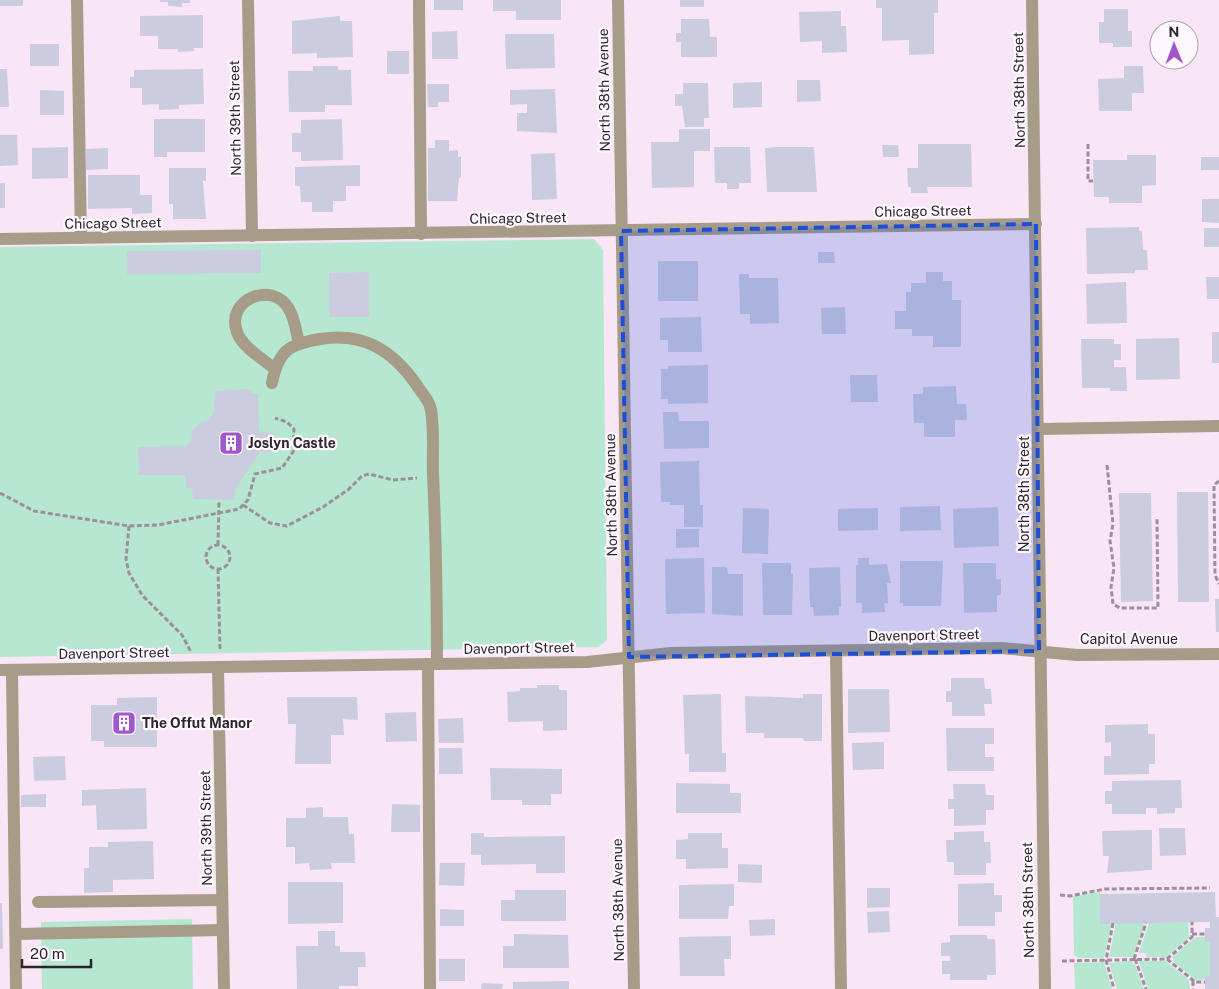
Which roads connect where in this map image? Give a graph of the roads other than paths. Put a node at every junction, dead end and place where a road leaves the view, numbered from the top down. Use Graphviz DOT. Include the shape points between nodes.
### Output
graph roads {
  1 [pos="76,0"];
  2 [pos="248,0"];
  3 [pos="419,0"];
  4 [pos="618,0"];
  5 [pos="1032,0"];
  6 [pos="1036,224"];
  7 [pos="621,231"];
  8 [pos="422,234"];
  9 [pos="252,236"];
  10 [pos="81,238"];
  11 [pos="0,239"];
  12 [pos="299,343"];
  13 [pos="275,369"];
  14 [pos="272,383"];
  15 [pos="1219,426"];
  16 [pos="1039,428"];
  17 [pos="836,651"];
  18 [pos="1039,651"];
  19 [pos="1219,654"];
  20 [pos="630,657"];
  21 [pos="433,664"];
  22 [pos="218,667"];
  23 [pos="6,670"];
  24 [pos="222,900"];
  25 [pos="38,902"];
  26 [pos="223,930"];
  27 [pos="16,934"];
  28 [pos="16,989"];
  29 [pos="224,989"];
  30 [pos="430,989"];
  31 [pos="634,989"];
  32 [pos="841,989"];
  33 [pos="1044,989"];
  1 -- 10 [label="street"];
  2 -- 9 [label="street, North 39th Street"];
  3 -- 8 [label="street"];
  4 -- 7 [label="street, North 38th Avenue"];
  5 -- 6 [label="street, North 38th Street"];
  6 -- 7 [label="street, Chicago Street"];
  6 -- 16 [label="street, North 38th Street"];
  7 -- 8 [label="street, Chicago Street"];
  7 -- 20 [label="street, North 38th Avenue"];
  8 -- 9 [label="street, Chicago Street"];
  9 -- 10 [label="street, Chicago Street"];
  10 -- 11 [label="street, Chicago Street"];
  12 -- 13 [label="street" via="282,354"];
  12 -- 13 [label="street" via="290,310 276,297 258,295 242,304 237,312 236,331 241,340"];
  12 -- 21 [label="street" via="351,338 374,346 396,359 430,405 438,584"];
  13 -- 14 [label="street"];
  15 -- 16 [label="street"];
  16 -- 18 [label="street, North 38th Street"];
  17 -- 18 [label="street, Davenport Street" via="1001,648"];
  17 -- 20 [label="street, Davenport Street" via="671,653"];
  17 -- 32 [label="street"];
  18 -- 19 [label="street, Capitol Avenue" via="1077,655"];
  18 -- 33 [label="street, North 38th Street"];
  20 -- 21 [label="street, Davenport Street" via="587,662"];
  20 -- 31 [label="street, North 38th Avenue"];
  21 -- 22 [label="street, Davenport Street"];
  21 -- 30 [label="street"];
  22 -- 23 [label="street, Davenport Street"];
  22 -- 24 [label="street, North 39th Street"];
  23 -- 27 [label="street"];
  24 -- 25 [label="street"];
  24 -- 26 [label="street, North 39th Street"];
  26 -- 27 [label="street"];
  26 -- 29 [label="street, North 39th Street"];
  27 -- 28 [label="street"];
}
